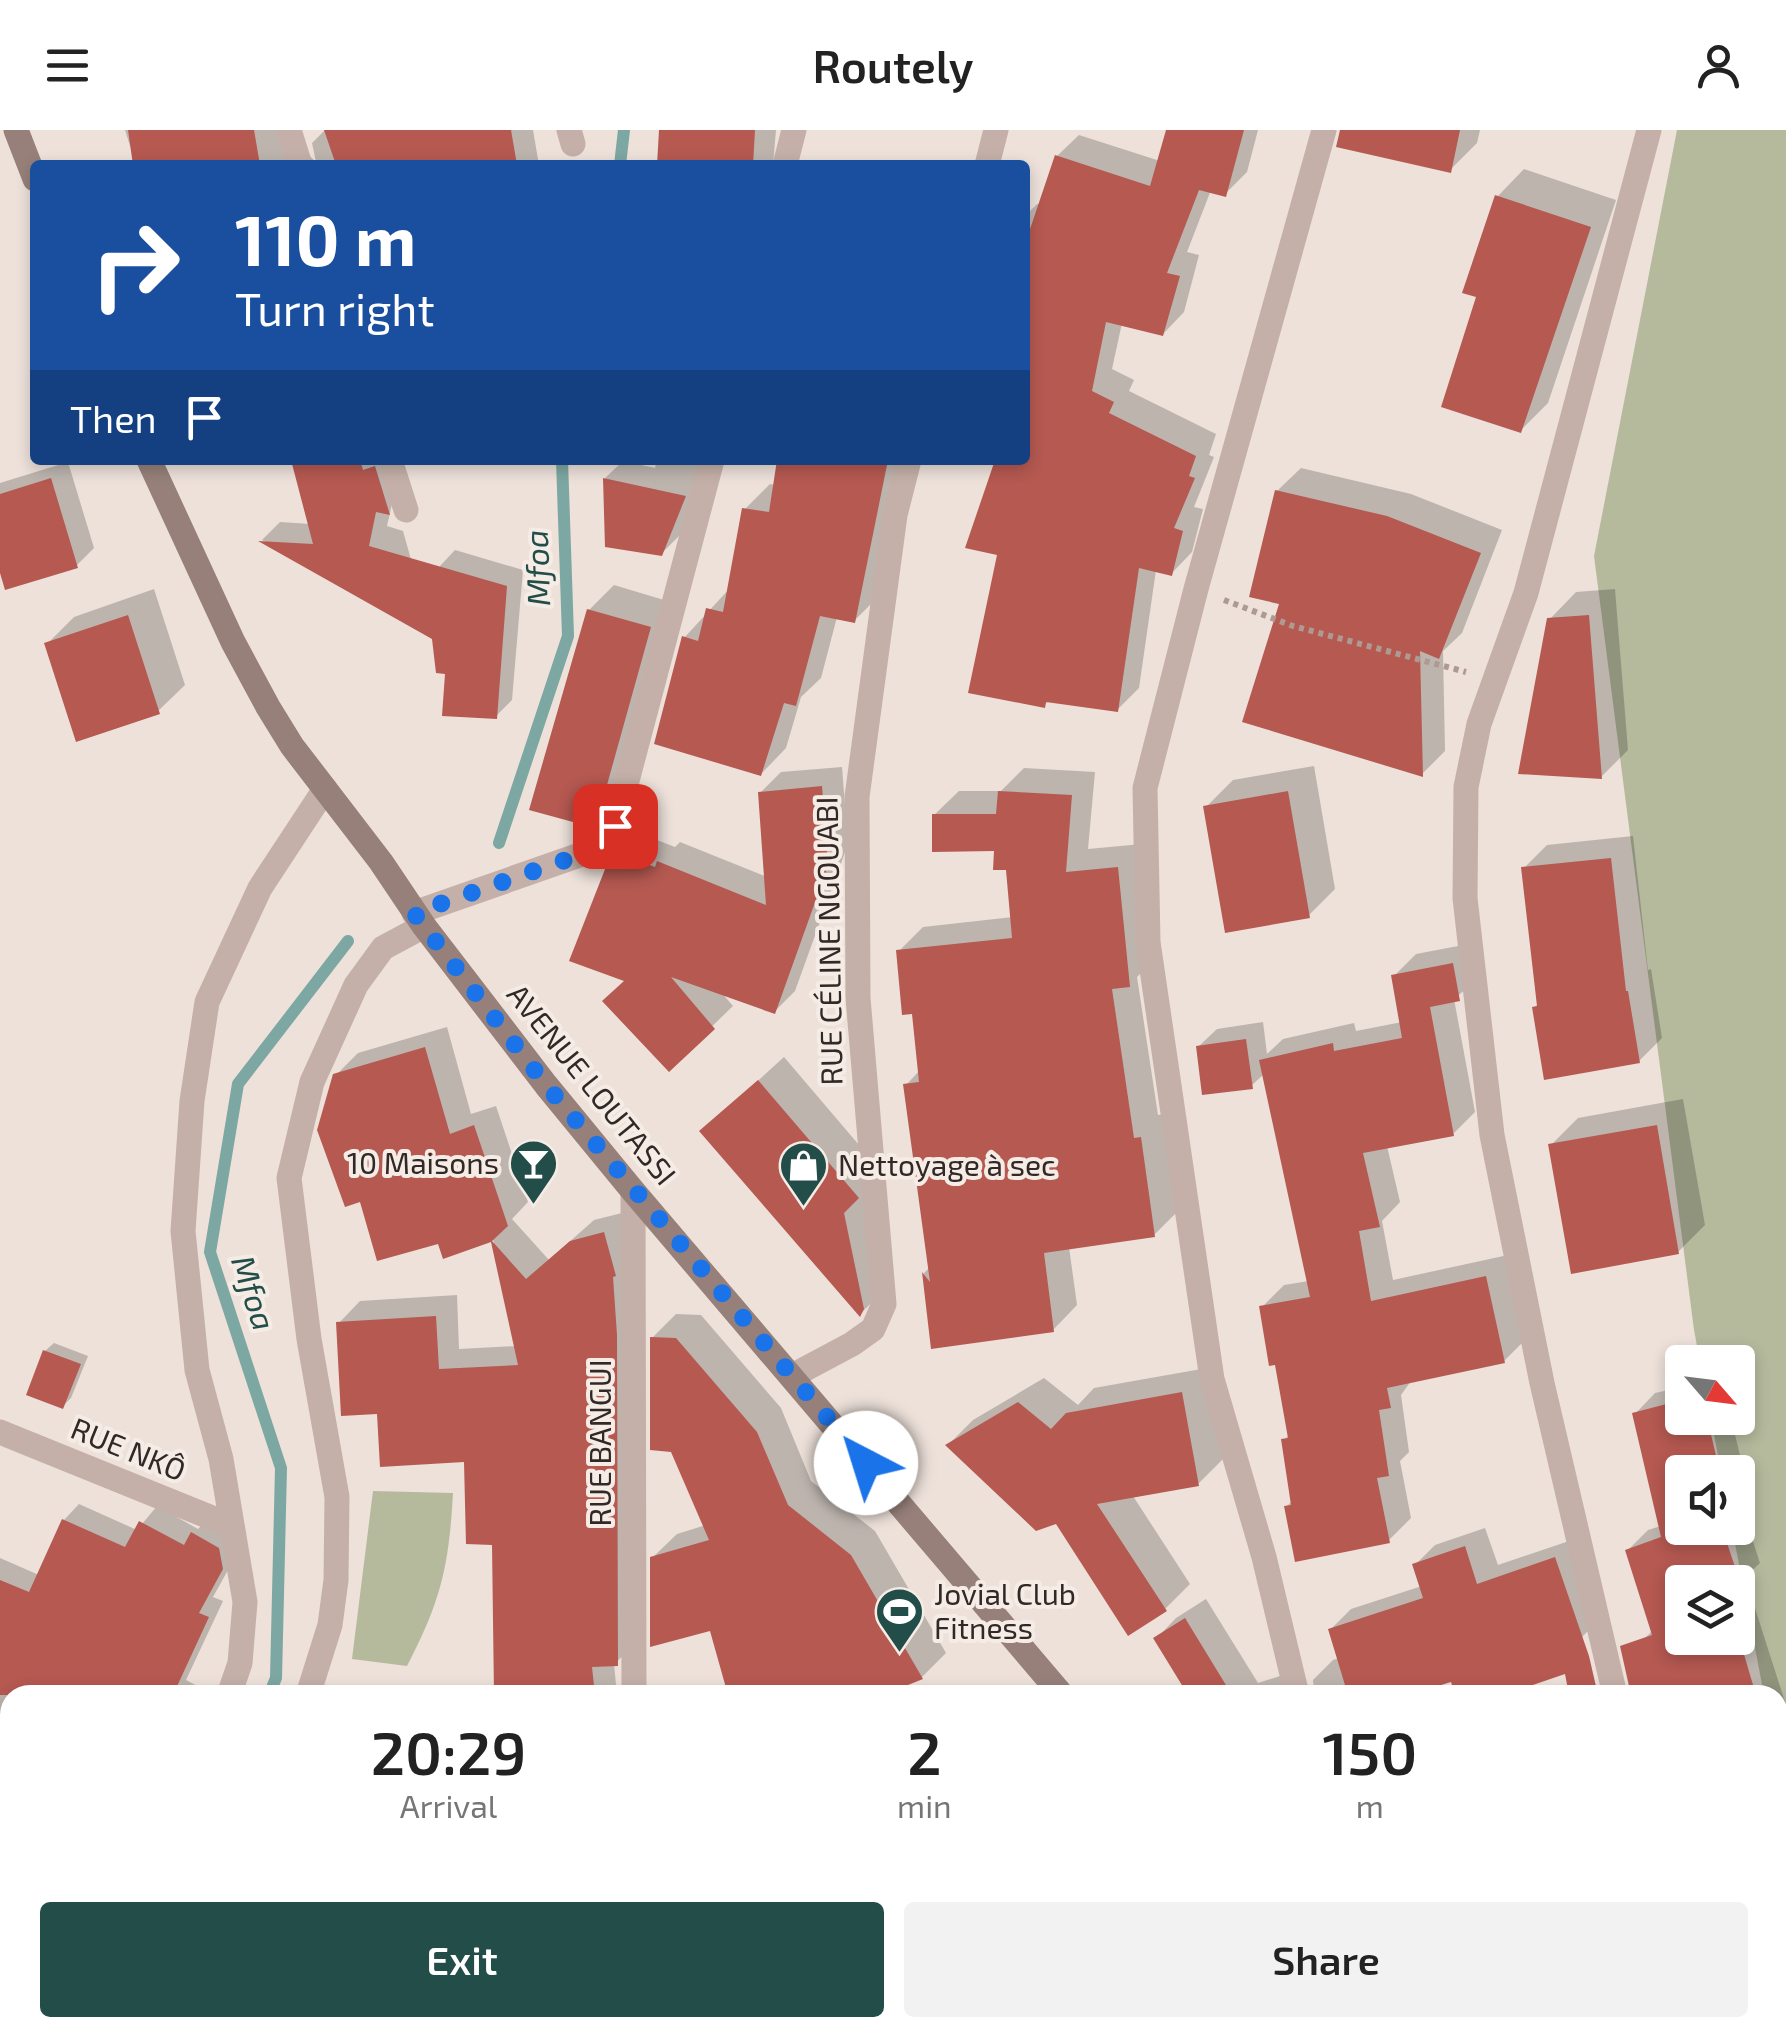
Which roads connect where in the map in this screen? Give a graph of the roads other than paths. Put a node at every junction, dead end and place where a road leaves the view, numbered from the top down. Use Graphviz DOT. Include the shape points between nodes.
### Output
graph roads {
  1 [pos="289,130"];
  2 [pos="794,130"];
  3 [pos="996,130"];
  4 [pos="1324,130"];
  5 [pos="1649,130"];
  6 [pos="12,132"];
  7 [pos="298,160"];
  8 [pos="786,160"];
  9 [pos="988,160"];
  10 [pos="30,169"];
  11 [pos="151,465"];
  12 [pos="392,465"];
  13 [pos="711,465"];
  14 [pos="909,465"];
  15 [pos="406,510"];
  16 [pos="324,790"];
  17 [pos="419,919"];
  18 [pos="634,1191"];
  19 [pos="792,1376"];
  20 [pos="0,1432"];
  21 [pos="232,1526"];
  22 [pos="232,1685"];
  23 [pos="311,1685"];
  24 [pos="634,1685"];
  25 [pos="1054,1685"];
  26 [pos="1295,1685"];
  27 [pos="1609,1685"];
  1 -- 7 [label="street"];
  2 -- 8 [label="street"];
  3 -- 9 [label="street"];
  4 -- 26 [label="street" via="1145,788 1148,942 1212,1378"];
  5 -- 27 [label="street" via="1526,593 1479,724 1466,787 1466,898 1492,1135"];
  6 -- 10 [label="main road"];
  11 -- 16 [label="main road, AVENUE LOUTASSI" via="233,642"];
  12 -- 15 [label="street"];
  13 -- 17 [label="street" via="608,839"];
  14 -- 19 [label="street, RUE CÉLINE NGOUABI" via="895,514 857,796 858,998 884,1304 873,1329"];
  16 -- 17 [label="main road, AVENUE LOUTASSI"];
  16 -- 21 [label="street" via="260,888 207,1002 192,1101 183,1231 197,1370"];
  17 -- 18 [label="main road, AVENUE LOUTASSI"];
  17 -- 23 [label="street" via="383,948 356,985 312,1082 289,1178 338,1496 330,1625"];
  18 -- 19 [label="main road, AVENUE LOUTASSI"];
  18 -- 24 [label="street, RUE BANGUI"];
  19 -- 25 [label="main road, AVENUE LOUTASSI"];
  20 -- 21 [label="street, RUE NKÔ"];
  21 -- 22 [label="street" via="246,1602"];
}
